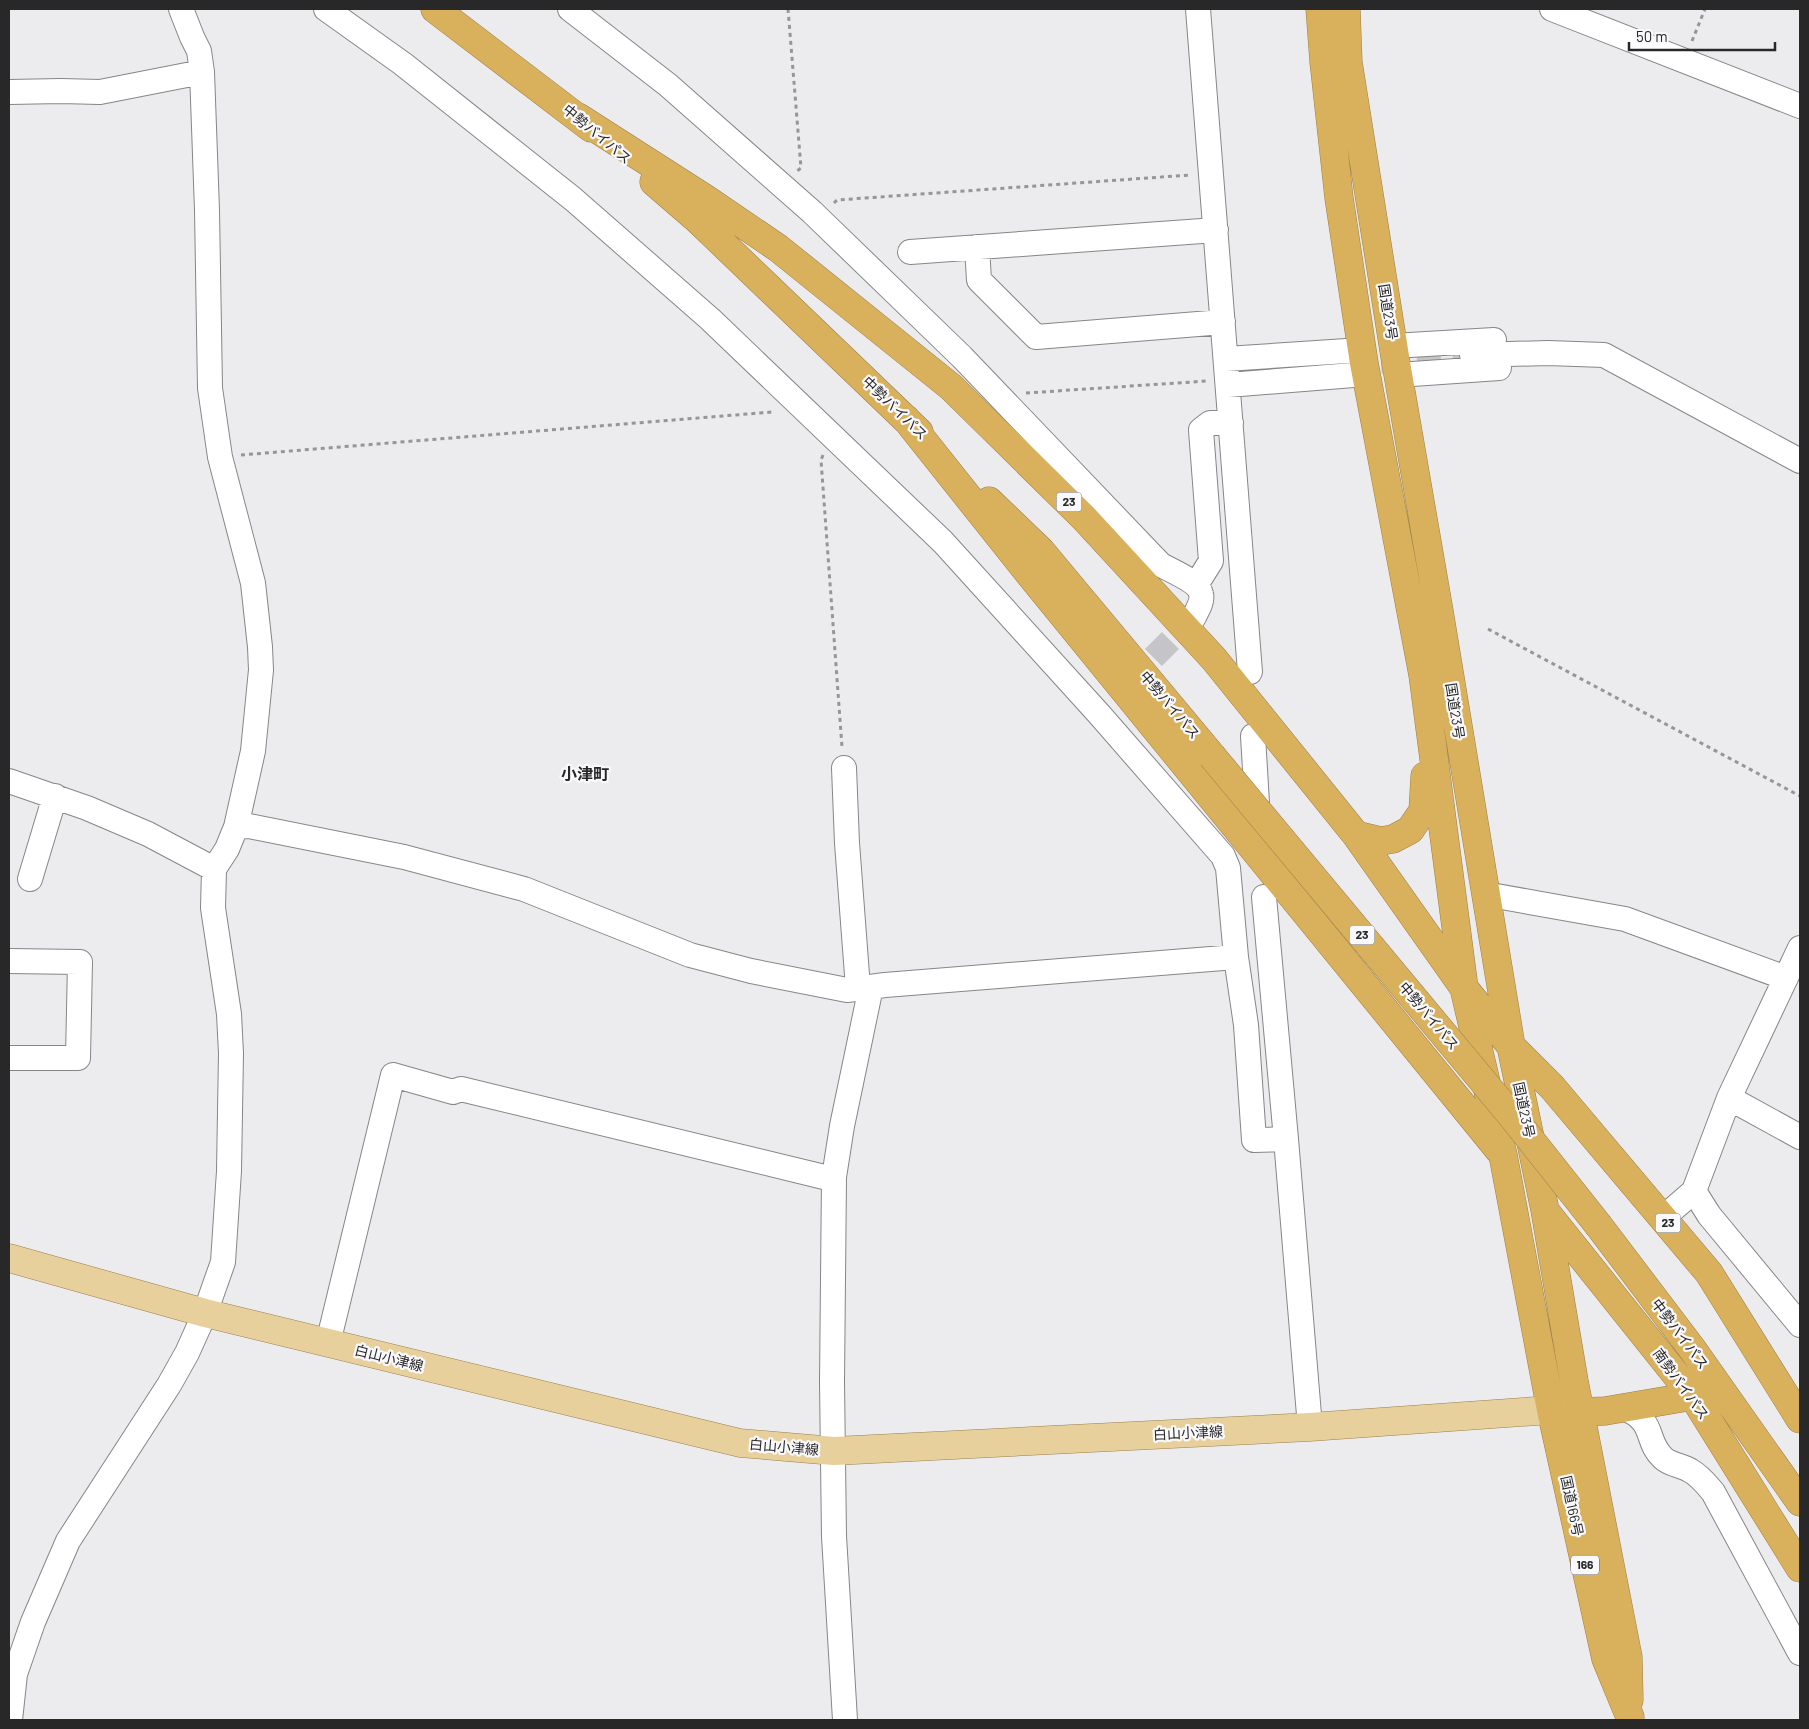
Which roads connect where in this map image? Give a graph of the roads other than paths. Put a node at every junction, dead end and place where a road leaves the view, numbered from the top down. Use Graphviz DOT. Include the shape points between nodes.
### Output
graph roads {
  1 [pos="181,9"];
  2 [pos="326,9"];
  3 [pos="435,9"];
  4 [pos="570,9"];
  5 [pos="1198,9"];
  6 [pos="1320,9"];
  7 [pos="1346,9"];
  8 [pos="1552,9"];
  9 [pos="202,72"];
  10 [pos="9,92"];
  11 [pos="1800,106"];
  12 [pos="578,117"];
  13 [pos="1216,230"];
  14 [pos="977,247"];
  15 [pos="910,252"];
  16 [pos="1223,322"];
  17 [pos="1393,346"];
  18 [pos="1548,353"];
  19 [pos="1472,355"];
  20 [pos="1364,362"];
  21 [pos="1301,368"];
  22 [pos="1227,372"];
  23 [pos="1398,376"];
  24 [pos="906,419"];
  25 [pos="1231,423"];
  26 [pos="1800,462"];
  27 [pos="1196,585"];
  28 [pos="1194,617"];
  29 [pos="1250,672"];
  30 [pos="1423,675"];
  31 [pos="1116,695"];
  32 [pos="1100,714"];
  33 [pos="1253,736"];
  34 [pos="844,768"];
  35 [pos="9,781"];
  36 [pos="55,796"];
  37 [pos="1258,824"];
  38 [pos="236,827"];
  39 [pos="1356,835"];
  40 [pos="214,869"];
  41 [pos="30,879"];
  42 [pos="1485,894"];
  43 [pos="1264,897"];
  44 [pos="1492,933"];
  45 [pos="1800,948"];
  46 [pos="1236,957"];
  47 [pos="9,961"];
  48 [pos="1786,978"];
  49 [pos="865,987"];
  50 [pos="1464,988"];
  51 [pos="1511,1046"];
  52 [pos="9,1058"];
  53 [pos="1552,1087"];
  54 [pos="1729,1098"];
  55 [pos="1800,1137"];
  56 [pos="1286,1139"];
  57 [pos="1503,1155"];
  58 [pos="834,1177"];
  59 [pos="1694,1191"];
  60 [pos="1545,1210"];
  61 [pos="1664,1218"];
  62 [pos="9,1258"];
  63 [pos="205,1313"];
  64 [pos="1800,1325"];
  65 [pos="328,1343"];
  66 [pos="1775,1378"];
  67 [pos="1800,1392"];
  68 [pos="1686,1398"];
  69 [pos="1624,1408"];
  70 [pos="1551,1410"];
  71 [pos="1580,1412"];
  72 [pos="1800,1419"];
  73 [pos="1310,1427"];
  74 [pos="1654,1443"];
  75 [pos="834,1451"];
  76 [pos="1800,1502"];
  77 [pos="1800,1568"];
  78 [pos="1800,1654"];
  79 [pos="12,1683"];
  80 [pos="1630,1719"];
  81 [pos="10,1720"];
  82 [pos="844,1720"];
  1 -- 9 [label="street" via="199,51"];
  2 -- 32 [label="street" via="403,64 573,198 710,319 943,542"];
  3 -- 12 [label="highway, 中勢バイパス / 23"];
  4 -- 27 [label="street" via="668,84 812,212 962,357 1160,565"];
  5 -- 13 [label="street"];
  6 -- 20 [label="highway, 国道23号 / 23" via="1339,198"];
  7 -- 17 [label="highway, 国道23号 / 23" via="1348,62"];
  8 -- 11 [label="street"];
  9 -- 10 [label="street" via="100,92"];
  9 -- 38 [label="street" via="210,388 220,456 253,583 260,646 261,670 253,751"];
  12 -- 24 [label="highway, 中勢バイパス / 23" via="698,220"];
  12 -- 39 [label="highway, 23" via="772,244 951,387 1084,518 1214,659"];
  13 -- 14 [label="street"];
  13 -- 16 [label="street"];
  14 -- 15 [label="street"];
  14 -- 16 [label="street" via="979,280 1036,337"];
  16 -- 22 [label="street"];
  17 -- 18 [label="street" via="1531,337"];
  17 -- 23 [label="highway, 国道23号 / 23"];
  18 -- 19 [label="street"];
  18 -- 23 [label="street" via="1517,367"];
  18 -- 26 [label="street" via="1604,355"];
  20 -- 22 [label="street"];
  20 -- 30 [label="highway, 国道23号 / 23"];
  21 -- 22 [label="street"];
  22 -- 25 [label="street"];
  23 -- 42 [label="highway, 国道23号 / 23"];
  24 -- 57 [label="highway, 23"];
  24 -- 76 [label="highway, 中勢バイパス / 23, bridge" via="1041,551 1511,1115 1693,1350"];
  25 -- 27 [label="street" via="1210,423 1201,430 1211,561"];
  25 -- 29 [label="street"];
  27 -- 28 [label="street" via="1201,594"];
  30 -- 39 [label="highway" via="1423,812 1410,830 1393,839 1381,841"];
  30 -- 50 [label="highway, 国道23号 / 23"];
  31 -- 32 [label="street"];
  32 -- 46 [label="street" via="1223,856 1228,868"];
  33 -- 37 [label="street"];
  34 -- 49 [label="street" via="847,843"];
  35 -- 36 [label="street"];
  36 -- 40 [label="street" via="148,834"];
  36 -- 41 [label="street"];
  38 -- 40 [label="street"];
  38 -- 49 [label="street" via="249,826 404,857 524,889 690,955 751,971 847,990"];
  39 -- 50 [label="highway, 23"];
  40 -- 63 [label="street" via="213,908 229,1014 229,1161 223,1262"];
  42 -- 44 [label="highway, 国道23号 / 23"];
  42 -- 48 [label="street" via="1625,919"];
  43 -- 56 [label="street"];
  44 -- 51 [label="highway, 国道23号 / 23"];
  44 -- 53 [label="highway, 23" via="1525,1041"];
  45 -- 48 [label="street"];
  46 -- 49 [label="street"];
  46 -- 56 [label="street" via="1246,1025 1254,1140"];
  47 -- 52 [label="street" via="80,962 78,1058"];
  48 -- 54 [label="street"];
  49 -- 58 [label="street"];
  50 -- 51 [label="highway, 23"];
  50 -- 57 [label="highway, 国道23号 / 23"];
  51 -- 53 [label="highway, 23"];
  51 -- 60 [label="highway, 国道23号 / 23"];
  53 -- 61 [label="highway, 23"];
  54 -- 55 [label="street"];
  54 -- 59 [label="street"];
  56 -- 73 [label="street"];
  57 -- 60 [label="highway, 23"];
  57 -- 70 [label="highway, 国道23号 / 23"];
  58 -- 65 [label="street" via="461,1089 454,1092 393,1075"];
  58 -- 75 [label="street"];
  59 -- 61 [label="street"];
  59 -- 64 [label="street" via="1709,1215"];
  60 -- 68 [label="highway, 南勢バイパス / 23"];
  60 -- 71 [label="highway, 国道23号 / 23"];
  61 -- 66 [label="highway, 23" via="1709,1273"];
  62 -- 63 [label="main road, 白山小津線"];
  63 -- 65 [label="main road, 白山小津線"];
  63 -- 79 [label="street" via="169,1385 68,1541 33,1622"];
  65 -- 75 [label="main road, 白山小津線" via="740,1443"];
  66 -- 67 [label="street"];
  66 -- 72 [label="highway, 23"];
  68 -- 69 [label="highway"];
  68 -- 74 [label="street" via="1663,1416"];
  68 -- 77 [label="highway, 南勢バイパス / 23"];
  69 -- 71 [label="highway"];
  69 -- 74 [label="street" via="1639,1416"];
  70 -- 71 [label="main road, 白山小津線"];
  70 -- 73 [label="main road, 白山小津線"];
  70 -- 80 [label="highway, 国道166号 / 166" via="1606,1660"];
  71 -- 80 [label="highway, 国道166号 / 166" via="1628,1657"];
  73 -- 75 [label="main road, 白山小津線"];
  74 -- 78 [label="street" via="1664,1460 1690,1470 1713,1492"];
  75 -- 82 [label="street" via="834,1536"];
  79 -- 81 [label="street"];
}
